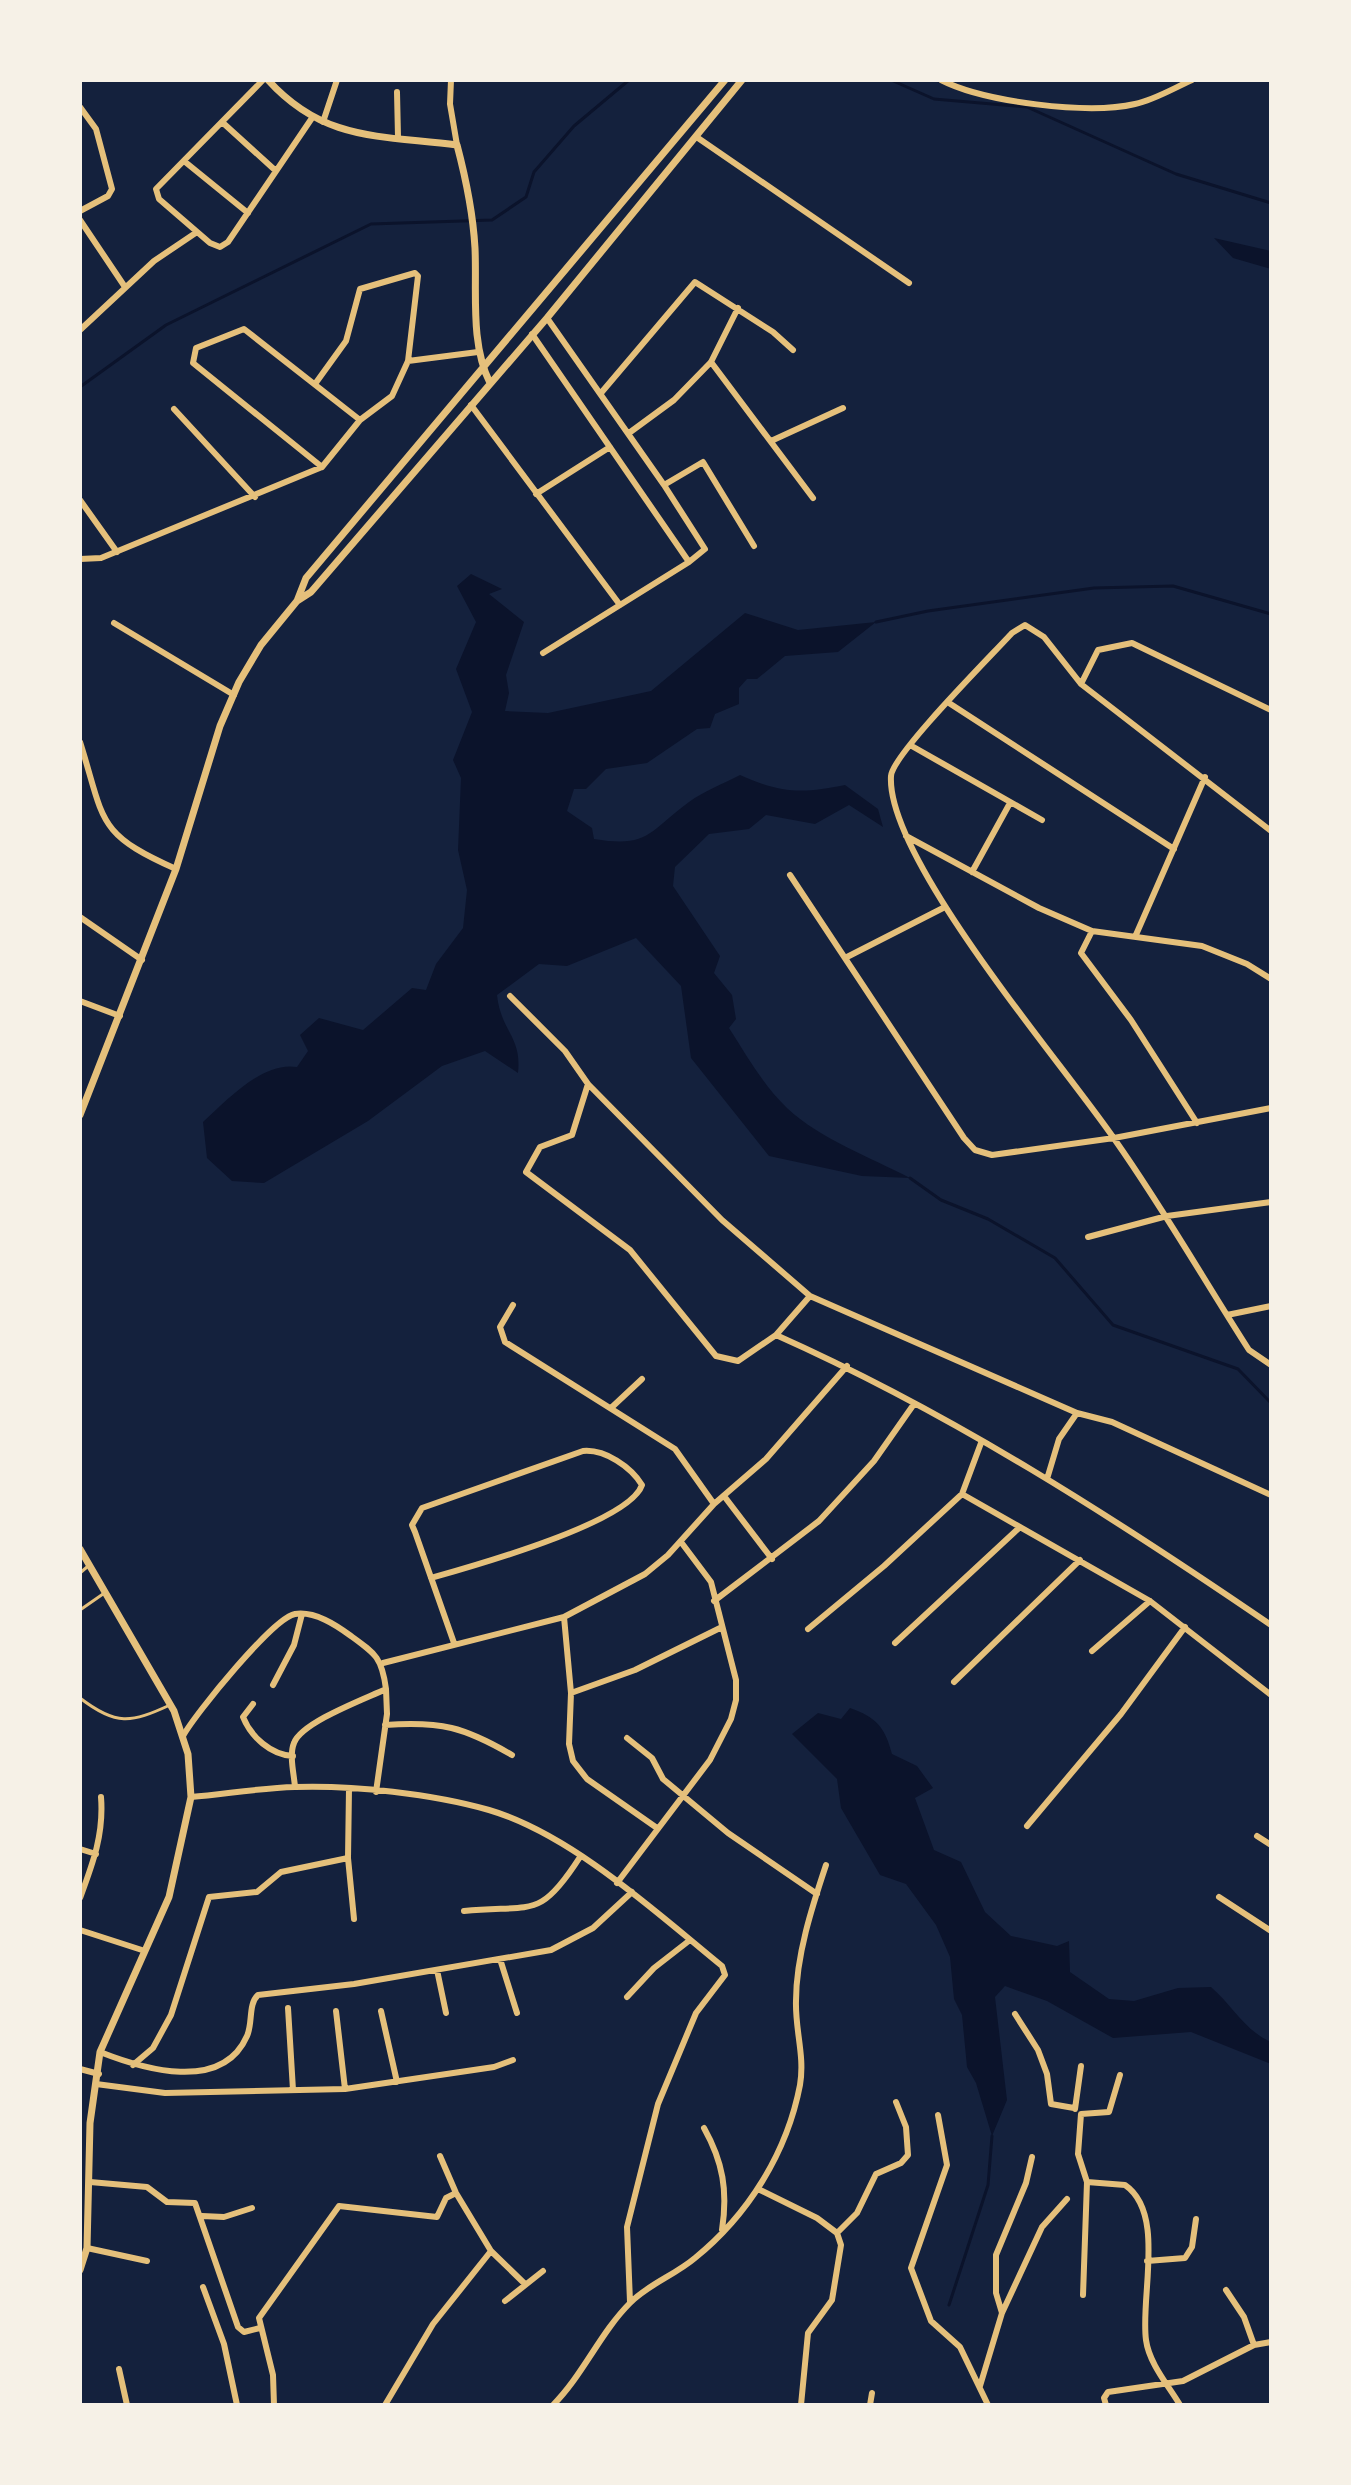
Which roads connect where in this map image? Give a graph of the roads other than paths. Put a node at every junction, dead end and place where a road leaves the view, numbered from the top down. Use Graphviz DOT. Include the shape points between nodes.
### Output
graph roads {
  1 [pos="266,80"];
  2 [pos="337,80"];
  3 [pos="451,80"];
  4 [pos="725,80"];
  5 [pos="742,80"];
  6 [pos="941,80"];
  7 [pos="1192,80"];
  8 [pos="397,92"];
  9 [pos="80,107"];
  10 [pos="312,118"];
  11 [pos="222,122"];
  12 [pos="323,123"];
  13 [pos="398,137"];
  14 [pos="698,138"];
  15 [pos="457,145"];
  16 [pos="184,161"];
  17 [pos="276,171"];
  18 [pos="648,175"];
  19 [pos="659,184"];
  20 [pos="80,211"];
  21 [pos="248,213"];
  22 [pos="80,220"];
  23 [pos="197,232"];
  24 [pos="909,283"];
  25 [pos="125,287"];
  26 [pos="738,308"];
  27 [pos="80,316"];
  28 [pos="547,318"];
  29 [pos="88,322"];
  30 [pos="80,330"];
  31 [pos="532,334"];
  32 [pos="793,350"];
  33 [pos="478,352"];
  34 [pos="408,361"];
  35 [pos="711,362"];
  36 [pos="482,367"];
  37 [pos="490,383"];
  38 [pos="315,384"];
  39 [pos="601,393"];
  40 [pos="471,405"];
  41 [pos="843,408"];
  42 [pos="174,409"];
  43 [pos="360,420"];
  44 [pos="629,433"];
  45 [pos="771,441"];
  46 [pos="610,447"];
  47 [pos="322,467"];
  48 [pos="664,485"];
  49 [pos="536,494"];
  50 [pos="255,497"];
  51 [pos="813,498"];
  52 [pos="80,500"];
  53 [pos="754,546"];
  54 [pos="117,552"];
  55 [pos="80,559"];
  56 [pos="689,562"];
  57 [pos="297,601"];
  58 [pos="620,605"];
  59 [pos="114,623"];
  60 [pos="543,653"];
  61 [pos="1081,684"];
  62 [pos="234,695"];
  63 [pos="949,703"];
  64 [pos="1271,710"];
  65 [pos="80,742"];
  66 [pos="910,745"];
  67 [pos="1205,777"];
  68 [pos="1010,803"];
  69 [pos="1042,820"];
  70 [pos="1271,831"];
  71 [pos="905,836"];
  72 [pos="1174,849"];
  73 [pos="176,869"];
  74 [pos="972,872"];
  75 [pos="790,875"];
  76 [pos="945,907"];
  77 [pos="80,917"];
  78 [pos="1092,931"];
  79 [pos="1135,937"];
  80 [pos="845,958"];
  81 [pos="142,960"];
  82 [pos="1271,979"];
  83 [pos="510,996"];
  84 [pos="80,1001"];
  85 [pos="120,1016"];
  86 [pos="588,1084"];
  87 [pos="84,1096"];
  88 [pos="1271,1108"];
  89 [pos="80,1115"];
  90 [pos="1197,1123"];
  91 [pos="1114,1138"];
  92 [pos="1271,1202"];
  93 [pos="1167,1216"];
  94 [pos="1088,1237"];
  95 [pos="810,1296"];
  96 [pos="513,1305"];
  97 [pos="1271,1306"];
  98 [pos="1227,1315"];
  99 [pos="776,1335"];
  100 [pos="1271,1365"];
  101 [pos="847,1366"];
  102 [pos="642,1379"];
  103 [pos="914,1404"];
  104 [pos="611,1408"];
  105 [pos="1077,1413"];
  106 [pos="981,1443"];
  107 [pos="1047,1479"];
  108 [pos="962,1494"];
  109 [pos="1271,1495"];
  110 [pos="724,1496"];
  111 [pos="714,1504"];
  112 [pos="1019,1528"];
  113 [pos="681,1542"];
  114 [pos="80,1549"];
  115 [pos="772,1559"];
  116 [pos="1080,1560"];
  117 [pos="90,1565"];
  118 [pos="80,1573"];
  119 [pos="431,1578"];
  120 [pos="105,1592"];
  121 [pos="714,1601"];
  122 [pos="1150,1601"];
  123 [pos="80,1610"];
  124 [pos="302,1614"];
  125 [pos="564,1617"];
  126 [pos="1271,1625"];
  127 [pos="1185,1627"];
  128 [pos="720,1628"];
  129 [pos="808,1629"];
  130 [pos="454,1643"];
  131 [pos="895,1643"];
  132 [pos="1092,1651"];
  133 [pos="383,1663"];
  134 [pos="954,1682"];
  135 [pos="273,1685"];
  136 [pos="386,1689"];
  137 [pos="571,1693"];
  138 [pos="1271,1695"];
  139 [pos="80,1698"];
  140 [pos="253,1704"];
  141 [pos="170,1705"];
  142 [pos="385,1725"];
  143 [pos="183,1736"];
  144 [pos="627,1738"];
  145 [pos="512,1755"];
  146 [pos="293,1756"];
  147 [pos="295,1787"];
  148 [pos="349,1789"];
  149 [pos="376,1792"];
  150 [pos="684,1794"];
  151 [pos="101,1797"];
  152 [pos="191,1797"];
  153 [pos="1027,1826"];
  154 [pos="657,1828"];
  155 [pos="1257,1836"];
  156 [pos="1271,1845"];
  157 [pos="80,1849"];
  158 [pos="96,1854"];
  159 [pos="580,1857"];
  160 [pos="348,1858"];
  161 [pos="826,1865"];
  162 [pos="617,1883"];
  163 [pos="632,1892"];
  164 [pos="817,1894"];
  165 [pos="1219,1897"];
  166 [pos="80,1898"];
  167 [pos="464,1911"];
  168 [pos="354,1919"];
  169 [pos="80,1930"];
  170 [pos="1271,1931"];
  171 [pos="690,1940"];
  172 [pos="145,1951"];
  173 [pos="500,1959"];
  174 [pos="437,1970"];
  175 [pos="627,1997"];
  176 [pos="288,2008"];
  177 [pos="336,2011"];
  178 [pos="381,2011"];
  179 [pos="446,2013"];
  180 [pos="517,2013"];
  181 [pos="1015,2014"];
  182 [pos="100,2052"];
  183 [pos="513,2060"];
  184 [pos="133,2065"];
  185 [pos="1081,2066"];
  186 [pos="80,2069"];
  187 [pos="99,2074"];
  188 [pos="1120,2075"];
  189 [pos="397,2082"];
  190 [pos="96,2084"];
  191 [pos="345,2089"];
  192 [pos="293,2090"];
  193 [pos="896,2102"];
  194 [pos="1074,2108"];
  195 [pos="1081,2114"];
  196 [pos="938,2115"];
  197 [pos="704,2128"];
  198 [pos="440,2156"];
  199 [pos="1032,2157"];
  200 [pos="90,2182"];
  201 [pos="1087,2182"];
  202 [pos="758,2189"];
  203 [pos="456,2193"];
  204 [pos="1067,2199"];
  205 [pos="252,2208"];
  206 [pos="202,2216"];
  207 [pos="1196,2219"];
  208 [pos="722,2233"];
  209 [pos="837,2233"];
  210 [pos="87,2248"];
  211 [pos="491,2251"];
  212 [pos="147,2261"];
  213 [pos="1147,2261"];
  214 [pos="80,2270"];
  215 [pos="543,2271"];
  216 [pos="525,2284"];
  217 [pos="203,2287"];
  218 [pos="1226,2290"];
  219 [pos="1083,2295"];
  220 [pos="505,2301"];
  221 [pos="630,2302"];
  222 [pos="1002,2313"];
  223 [pos="260,2328"];
  224 [pos="1271,2342"];
  225 [pos="1254,2345"];
  226 [pos="119,2369"];
  227 [pos="1166,2381"];
  228 [pos="980,2387"];
  229 [pos="872,2393"];
  230 [pos="127,2405"];
  231 [pos="237,2405"];
  232 [pos="274,2405"];
  233 [pos="385,2405"];
  234 [pos="553,2405"];
  235 [pos="801,2405"];
  236 [pos="870,2405"];
  237 [pos="988,2405"];
  238 [pos="1106,2405"];
  239 [pos="1180,2405"];
  1 -- 10 [label="street"];
  1 -- 11 [label="street"];
  2 -- 12 [label="street"];
  3 -- 15 [label="street"];
  4 -- 18 [label="street"];
  5 -- 14 [label="street"];
  6 -- 7 [label="street" via="961,90 1050,106 1133,105"];
  8 -- 13 [label="street"];
  9 -- 20 [label="street" via="96,129 112,189"];
  10 -- 12 [label="street"];
  10 -- 17 [label="street"];
  11 -- 16 [label="street"];
  11 -- 17 [label="street"];
  12 -- 13 [label="street" via="360,134"];
  13 -- 15 [label="street"];
  14 -- 19 [label="street"];
  14 -- 24 [label="street"];
  15 -- 33 [label="street" via="475,244"];
  16 -- 21 [label="street"];
  16 -- 23 [label="street" via="156,189 159,199"];
  17 -- 21 [label="street"];
  18 -- 19 [label="street"];
  18 -- 36 [label="street"];
  19 -- 28 [label="street"];
  21 -- 23 [label="street" via="220,247"];
  22 -- 25 [label="street"];
  23 -- 25 [label="street"];
  25 -- 29 [label="street"];
  26 -- 32 [label="street"];
  26 -- 35 [label="street"];
  26 -- 39 [label="street" via="699,282 692,284"];
  27 -- 29 [label="street"];
  28 -- 31 [label="street"];
  28 -- 39 [label="street"];
  29 -- 30 [label="street"];
  31 -- 37 [label="street"];
  31 -- 46 [label="street"];
  33 -- 34 [label="street"];
  33 -- 36 [label="street"];
  34 -- 38 [label="street" via="415,273 360,289 346,341"];
  34 -- 43 [label="street" via="392,396"];
  35 -- 44 [label="street" via="674,400"];
  35 -- 45 [label="street"];
  36 -- 37 [label="street"];
  36 -- 57 [label="street" via="306,578"];
  37 -- 40 [label="street"];
  38 -- 43 [label="street"];
  38 -- 47 [label="street" via="240,328 196,348 192,355 193,363"];
  39 -- 44 [label="street"];
  40 -- 49 [label="street"];
  40 -- 57 [label="street" via="311,592"];
  41 -- 45 [label="street"];
  42 -- 50 [label="street"];
  43 -- 47 [label="street"];
  44 -- 48 [label="street"];
  45 -- 51 [label="street"];
  46 -- 49 [label="street"];
  46 -- 56 [label="street"];
  47 -- 50 [label="street"];
  48 -- 53 [label="street" via="703,462"];
  48 -- 56 [label="street" via="705,549"];
  49 -- 58 [label="street"];
  50 -- 54 [label="street"];
  52 -- 54 [label="street"];
  54 -- 55 [label="street"];
  56 -- 58 [label="street"];
  57 -- 62 [label="street" via="261,645"];
  58 -- 60 [label="street"];
  59 -- 62 [label="street"];
  61 -- 63 [label="street" via="1044,637 1025,625"];
  61 -- 64 [label="street" via="1098,650 1132,643"];
  61 -- 67 [label="street"];
  62 -- 73 [label="street"];
  63 -- 66 [label="street"];
  63 -- 72 [label="street"];
  65 -- 73 [label="street" via="102,819 117,838"];
  66 -- 68 [label="street"];
  66 -- 71 [label="street" via="891,776"];
  67 -- 70 [label="street"];
  67 -- 72 [label="street"];
  68 -- 69 [label="street"];
  68 -- 74 [label="street"];
  71 -- 74 [label="street"];
  71 -- 76 [label="street"];
  72 -- 79 [label="street"];
  73 -- 81 [label="street"];
  74 -- 78 [label="street"];
  75 -- 80 [label="street"];
  76 -- 80 [label="street"];
  76 -- 91 [label="street"];
  77 -- 81 [label="street"];
  78 -- 79 [label="street"];
  78 -- 90 [label="street" via="1081,953"];
  79 -- 82 [label="street" via="1202,946"];
  80 -- 91 [label="street" via="975,1150 992,1155"];
  81 -- 85 [label="street"];
  83 -- 86 [label="street" via="565,1051"];
  84 -- 85 [label="street"];
  85 -- 87 [label="street"];
  86 -- 95 [label="street" via="722,1220"];
  86 -- 99 [label="street" via="572,1135 540,1147 526,1172 630,1250 716,1356 738,1361"];
  87 -- 89 [label="street"];
  88 -- 90 [label="street"];
  90 -- 91 [label="street"];
  91 -- 93 [label="street"];
  92 -- 93 [label="street"];
  93 -- 94 [label="street"];
  93 -- 98 [label="street"];
  95 -- 99 [label="street"];
  95 -- 105 [label="street"];
  96 -- 104 [label="street" via="500,1327 505,1342"];
  97 -- 98 [label="street"];
  98 -- 100 [label="street" via="1249,1350"];
  99 -- 101 [label="street"];
  101 -- 103 [label="street"];
  101 -- 110 [label="street" via="766,1459"];
  102 -- 104 [label="street"];
  103 -- 106 [label="street"];
  103 -- 115 [label="street" via="874,1461 819,1521"];
  104 -- 111 [label="street" via="675,1449"];
  105 -- 107 [label="street" via="1059,1439"];
  105 -- 109 [label="street" via="1112,1422"];
  106 -- 107 [label="street"];
  106 -- 108 [label="street"];
  107 -- 126 [label="street" via="1142,1536"];
  108 -- 112 [label="street"];
  108 -- 129 [label="street"];
  110 -- 111 [label="street"];
  110 -- 115 [label="street"];
  111 -- 113 [label="street"];
  112 -- 116 [label="street"];
  112 -- 131 [label="street"];
  113 -- 121 [label="street" via="711,1582"];
  113 -- 125 [label="street" via="645,1574"];
  114 -- 117 [label="street"];
  115 -- 121 [label="street"];
  116 -- 122 [label="street"];
  116 -- 134 [label="street"];
  117 -- 118 [label="lane"];
  117 -- 120 [label="street"];
  119 -- 119 [label="street" via="563,1535 624,1503 642,1485 629,1470 592,1450 429,1505 416,1513 412,1525"];
  119 -- 130 [label="street"];
  120 -- 123 [label="lane"];
  120 -- 141 [label="street"];
  121 -- 128 [label="street"];
  122 -- 127 [label="street"];
  122 -- 132 [label="street"];
  124 -- 133 [label="street" via="339,1627"];
  124 -- 135 [label="street" via="294,1645"];
  124 -- 143 [label="street" via="289,1616 269,1633 194,1715"];
  125 -- 130 [label="street"];
  125 -- 137 [label="street"];
  127 -- 138 [label="street"];
  127 -- 153 [label="street"];
  128 -- 137 [label="street" via="635,1670"];
  128 -- 150 [label="street" via="736,1680 736,1700 717,1749"];
  130 -- 133 [label="street"];
  133 -- 136 [label="street"];
  136 -- 142 [label="street"];
  136 -- 146 [label="street" via="304,1730"];
  137 -- 154 [label="street" via="573,1761 587,1779"];
  139 -- 141 [label="lane" via="109,1718 140,1718"];
  140 -- 146 [label="street" via="244,1715 246,1724 266,1746"];
  141 -- 143 [label="street"];
  142 -- 145 [label="street" via="446,1724"];
  142 -- 149 [label="street"];
  143 -- 152 [label="street"];
  144 -- 150 [label="street" via="652,1758 663,1779"];
  146 -- 147 [label="street"];
  147 -- 148 [label="street"];
  147 -- 152 [label="street"];
  148 -- 149 [label="street"];
  148 -- 160 [label="street"];
  149 -- 159 [label="street" via="490,1810"];
  150 -- 154 [label="street"];
  150 -- 164 [label="street" via="728,1833"];
  151 -- 158 [label="street" via="103,1823"];
  152 -- 172 [label="street" via="169,1897"];
  154 -- 162 [label="street"];
  155 -- 156 [label="street"];
  157 -- 158 [label="street"];
  158 -- 166 [label="street"];
  159 -- 162 [label="street"];
  159 -- 167 [label="street" via="561,1887 542,1904"];
  160 -- 168 [label="street"];
  160 -- 184 [label="street" via="281,1872 257,1892 209,1897 171,2015 153,2048"];
  161 -- 164 [label="street"];
  162 -- 163 [label="street"];
  163 -- 171 [label="street"];
  163 -- 173 [label="street" via="576,1938 551,1950"];
  164 -- 202 [label="street" via="795,2000 800,2083 788,2135"];
  165 -- 170 [label="street"];
  169 -- 172 [label="street"];
  171 -- 175 [label="street"];
  171 -- 221 [label="street" via="725,1975 696,2013 658,2104 627,2227"];
  172 -- 182 [label="street"];
  173 -- 174 [label="street"];
  173 -- 180 [label="street"];
  174 -- 179 [label="street"];
  174 -- 184 [label="street" via="258,1995 247,2036 221,2065 179,2071"];
  176 -- 192 [label="street"];
  177 -- 191 [label="street"];
  178 -- 189 [label="street"];
  181 -- 194 [label="street" via="1038,2050 1051,2104"];
  182 -- 184 [label="street"];
  182 -- 187 [label="street"];
  183 -- 189 [label="street"];
  185 -- 194 [label="street"];
  186 -- 187 [label="street"];
  187 -- 190 [label="street"];
  188 -- 195 [label="street" via="1109,2112"];
  189 -- 191 [label="street"];
  190 -- 192 [label="street" via="165,2093"];
  190 -- 200 [label="street"];
  191 -- 192 [label="street"];
  193 -- 209 [label="street" via="906,2127 908,2155 876,2174 857,2213"];
  194 -- 195 [label="street"];
  195 -- 201 [label="street" via="1078,2154"];
  196 -- 228 [label="street" via="947,2165 911,2268 931,2321 960,2347"];
  197 -- 208 [label="street" via="723,2170"];
  198 -- 203 [label="street"];
  199 -- 222 [label="street" via="996,2255"];
  200 -- 206 [label="street" via="147,2187 167,2202 192,2201"];
  200 -- 210 [label="street"];
  201 -- 213 [label="street" via="1121,2184 1135,2194 1145,2216"];
  201 -- 219 [label="street"];
  202 -- 208 [label="street"];
  202 -- 209 [label="street"];
  203 -- 211 [label="street"];
  203 -- 223 [label="street" via="446,2198 437,2217 339,2206 261,2315"];
  204 -- 222 [label="street" via="1042,2227"];
  205 -- 206 [label="street" via="224,2217"];
  206 -- 223 [label="street" via="238,2327 244,2332"];
  207 -- 213 [label="street" via="1185,2258"];
  208 -- 221 [label="street"];
  209 -- 235 [label="street" via="841,2245 832,2300 808,2333"];
  210 -- 212 [label="street"];
  210 -- 214 [label="street"];
  211 -- 216 [label="street"];
  211 -- 233 [label="street" via="433,2324"];
  213 -- 227 [label="street" via="1145,2337"];
  215 -- 216 [label="street"];
  216 -- 220 [label="street"];
  217 -- 231 [label="street" via="224,2344"];
  218 -- 225 [label="street"];
  221 -- 234 [label="street"];
  222 -- 228 [label="street"];
  223 -- 232 [label="street" via="273,2375"];
  224 -- 225 [label="street"];
  225 -- 227 [label="street" via="1183,2381"];
  226 -- 230 [label="street"];
  227 -- 238 [label="street" via="1108,2392"];
  227 -- 239 [label="street"];
  228 -- 237 [label="street"];
  229 -- 236 [label="street"];
}
